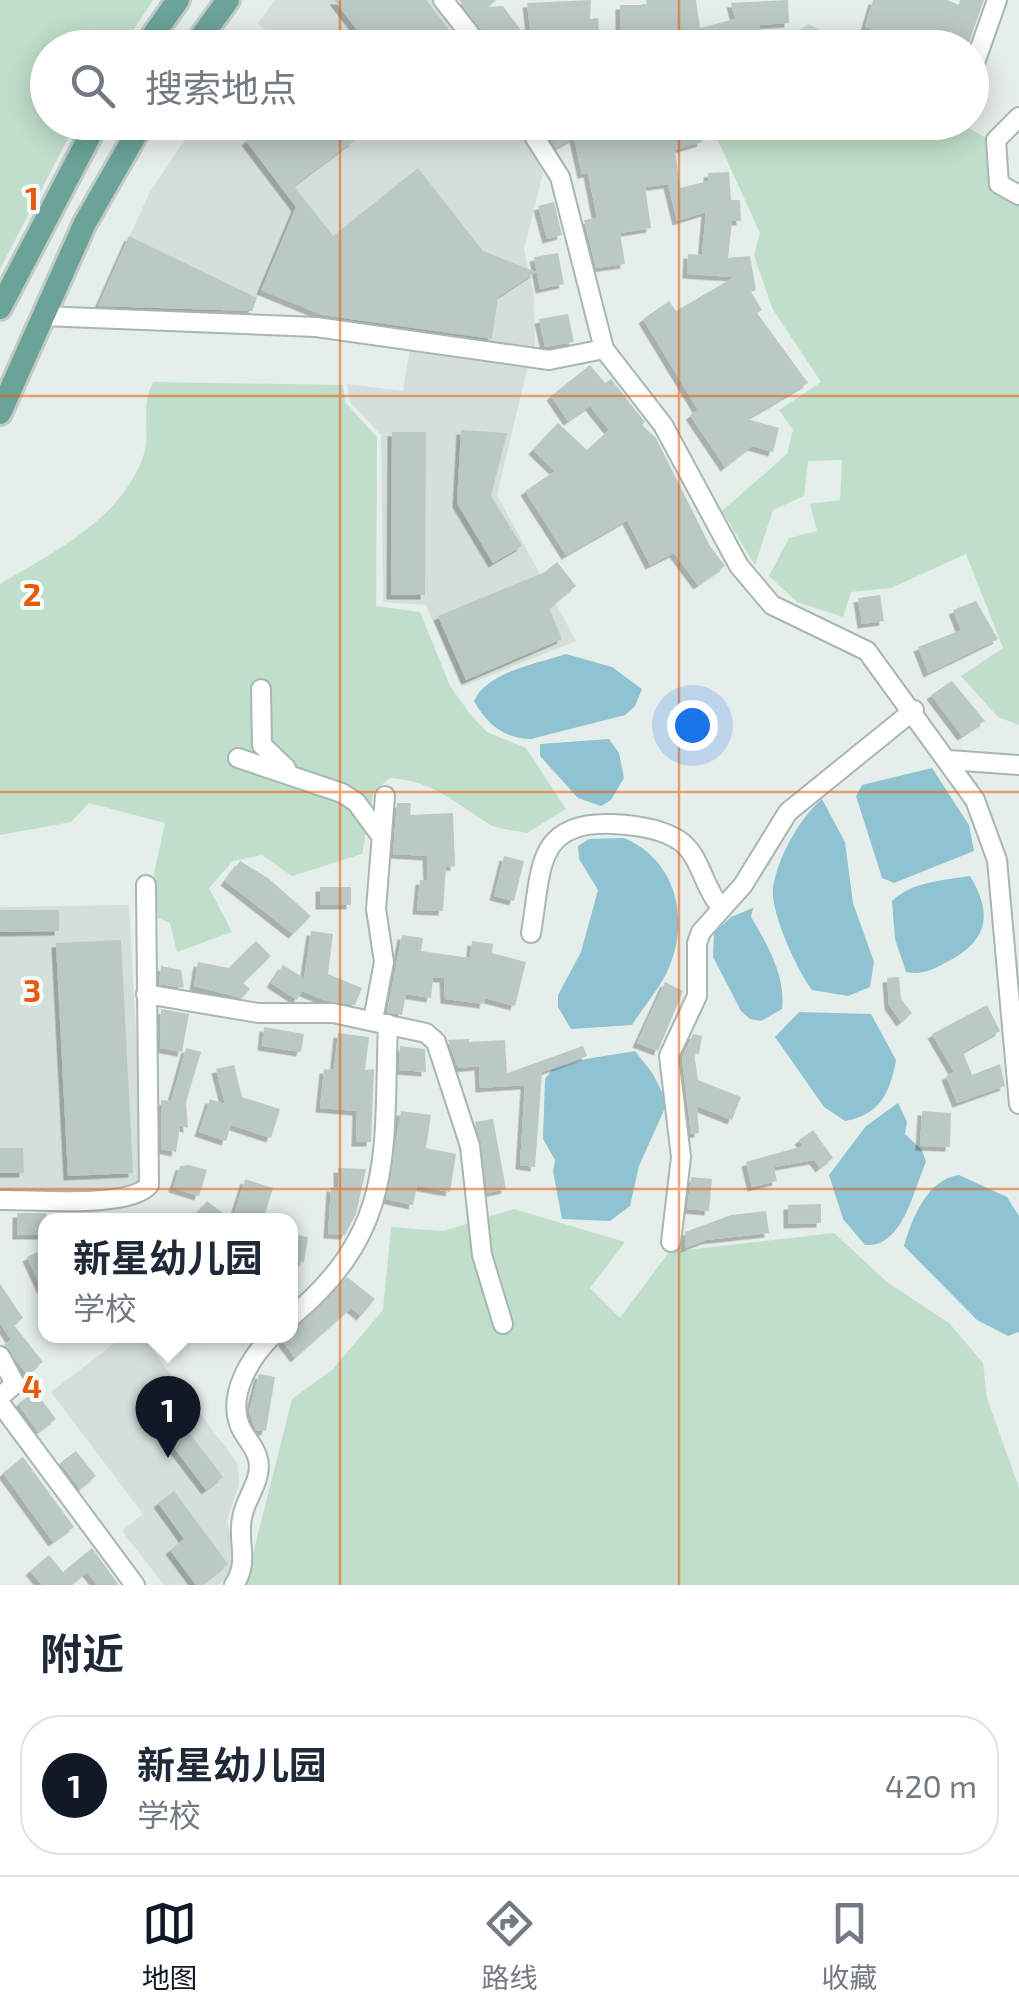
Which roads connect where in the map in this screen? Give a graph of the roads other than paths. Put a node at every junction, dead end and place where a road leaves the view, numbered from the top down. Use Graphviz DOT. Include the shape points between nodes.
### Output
graph roads {
  1 [pos="178,0"];
  2 [pos="228,0"];
  3 [pos="442,0"];
  4 [pos="998,0"];
  5 [pos="157,30"];
  6 [pos="206,30"];
  7 [pos="466,30"];
  8 [pos="987,30"];
  9 [pos="1019,117"];
  10 [pos="87,140"];
  11 [pos="133,140"];
  12 [pos="537,140"];
  13 [pos="1019,195"];
  14 [pos="0,308"];
  15 [pos="42,316"];
  16 [pos="604,349"];
  17 [pos="0,413"];
  18 [pos="262,690"];
  19 [pos="914,710"];
  20 [pos="238,758"];
  21 [pos="949,760"];
  22 [pos="1019,765"];
  23 [pos="304,781"];
  24 [pos="385,796"];
  25 [pos="380,836"];
  26 [pos="146,885"];
  27 [pos="720,906"];
  28 [pos="531,933"];
  29 [pos="146,994"];
  30 [pos="381,1022"];
  31 [pos="1019,1104"];
  32 [pos="0,1200"];
  33 [pos="671,1242"];
  34 [pos="298,1311"];
  35 [pos="503,1324"];
  36 [pos="265,1343"];
  37 [pos="0,1356"];
  38 [pos="0,1400"];
  39 [pos="134,1585"];
  40 [pos="234,1585"];
  1 -- 5 [label="main road"];
  2 -- 6 [label="main road"];
  3 -- 7 [label="street"];
  4 -- 8 [label="street"];
  9 -- 13 [label="street" via="996,140 1000,184"];
  10 -- 14 [label="main road"];
  11 -- 15 [label="main road"];
  12 -- 16 [label="street" via="560,176"];
  15 -- 16 [label="street" via="316,327 549,360"];
  15 -- 17 [label="main road"];
  16 -- 19 [label="street" via="663,425 727,547 758,591 788,616 867,651"];
  18 -- 23 [label="street" via="262,745"];
  19 -- 21 [label="street"];
  19 -- 27 [label="street" via="788,812 744,885"];
  20 -- 23 [label="street"];
  21 -- 22 [label="street"];
  21 -- 31 [label="street" via="976,800 997,860"];
  23 -- 25 [label="street" via="342,793"];
  24 -- 25 [label="street"];
  25 -- 30 [label="street"];
  26 -- 29 [label="street"];
  27 -- 28 [label="street" via="680,841 649,828 582,824 564,830 548,847"];
  27 -- 33 [label="street" via="696,943 697,996 668,1056 681,1157"];
  29 -- 30 [label="street" via="258,1013 315,1012"];
  29 -- 32 [label="street" via="146,1189 115,1198"];
  30 -- 34 [label="street" via="388,1110 374,1208 334,1278"];
  30 -- 35 [label="street" via="426,1034 441,1054 470,1146 482,1254"];
  36 -- 40 [label="street" via="239,1390 238,1421 259,1473 242,1517 246,1561"];
  37 -- 38 [label="street" via="15,1384"];
  38 -- 39 [label="street"];
}
